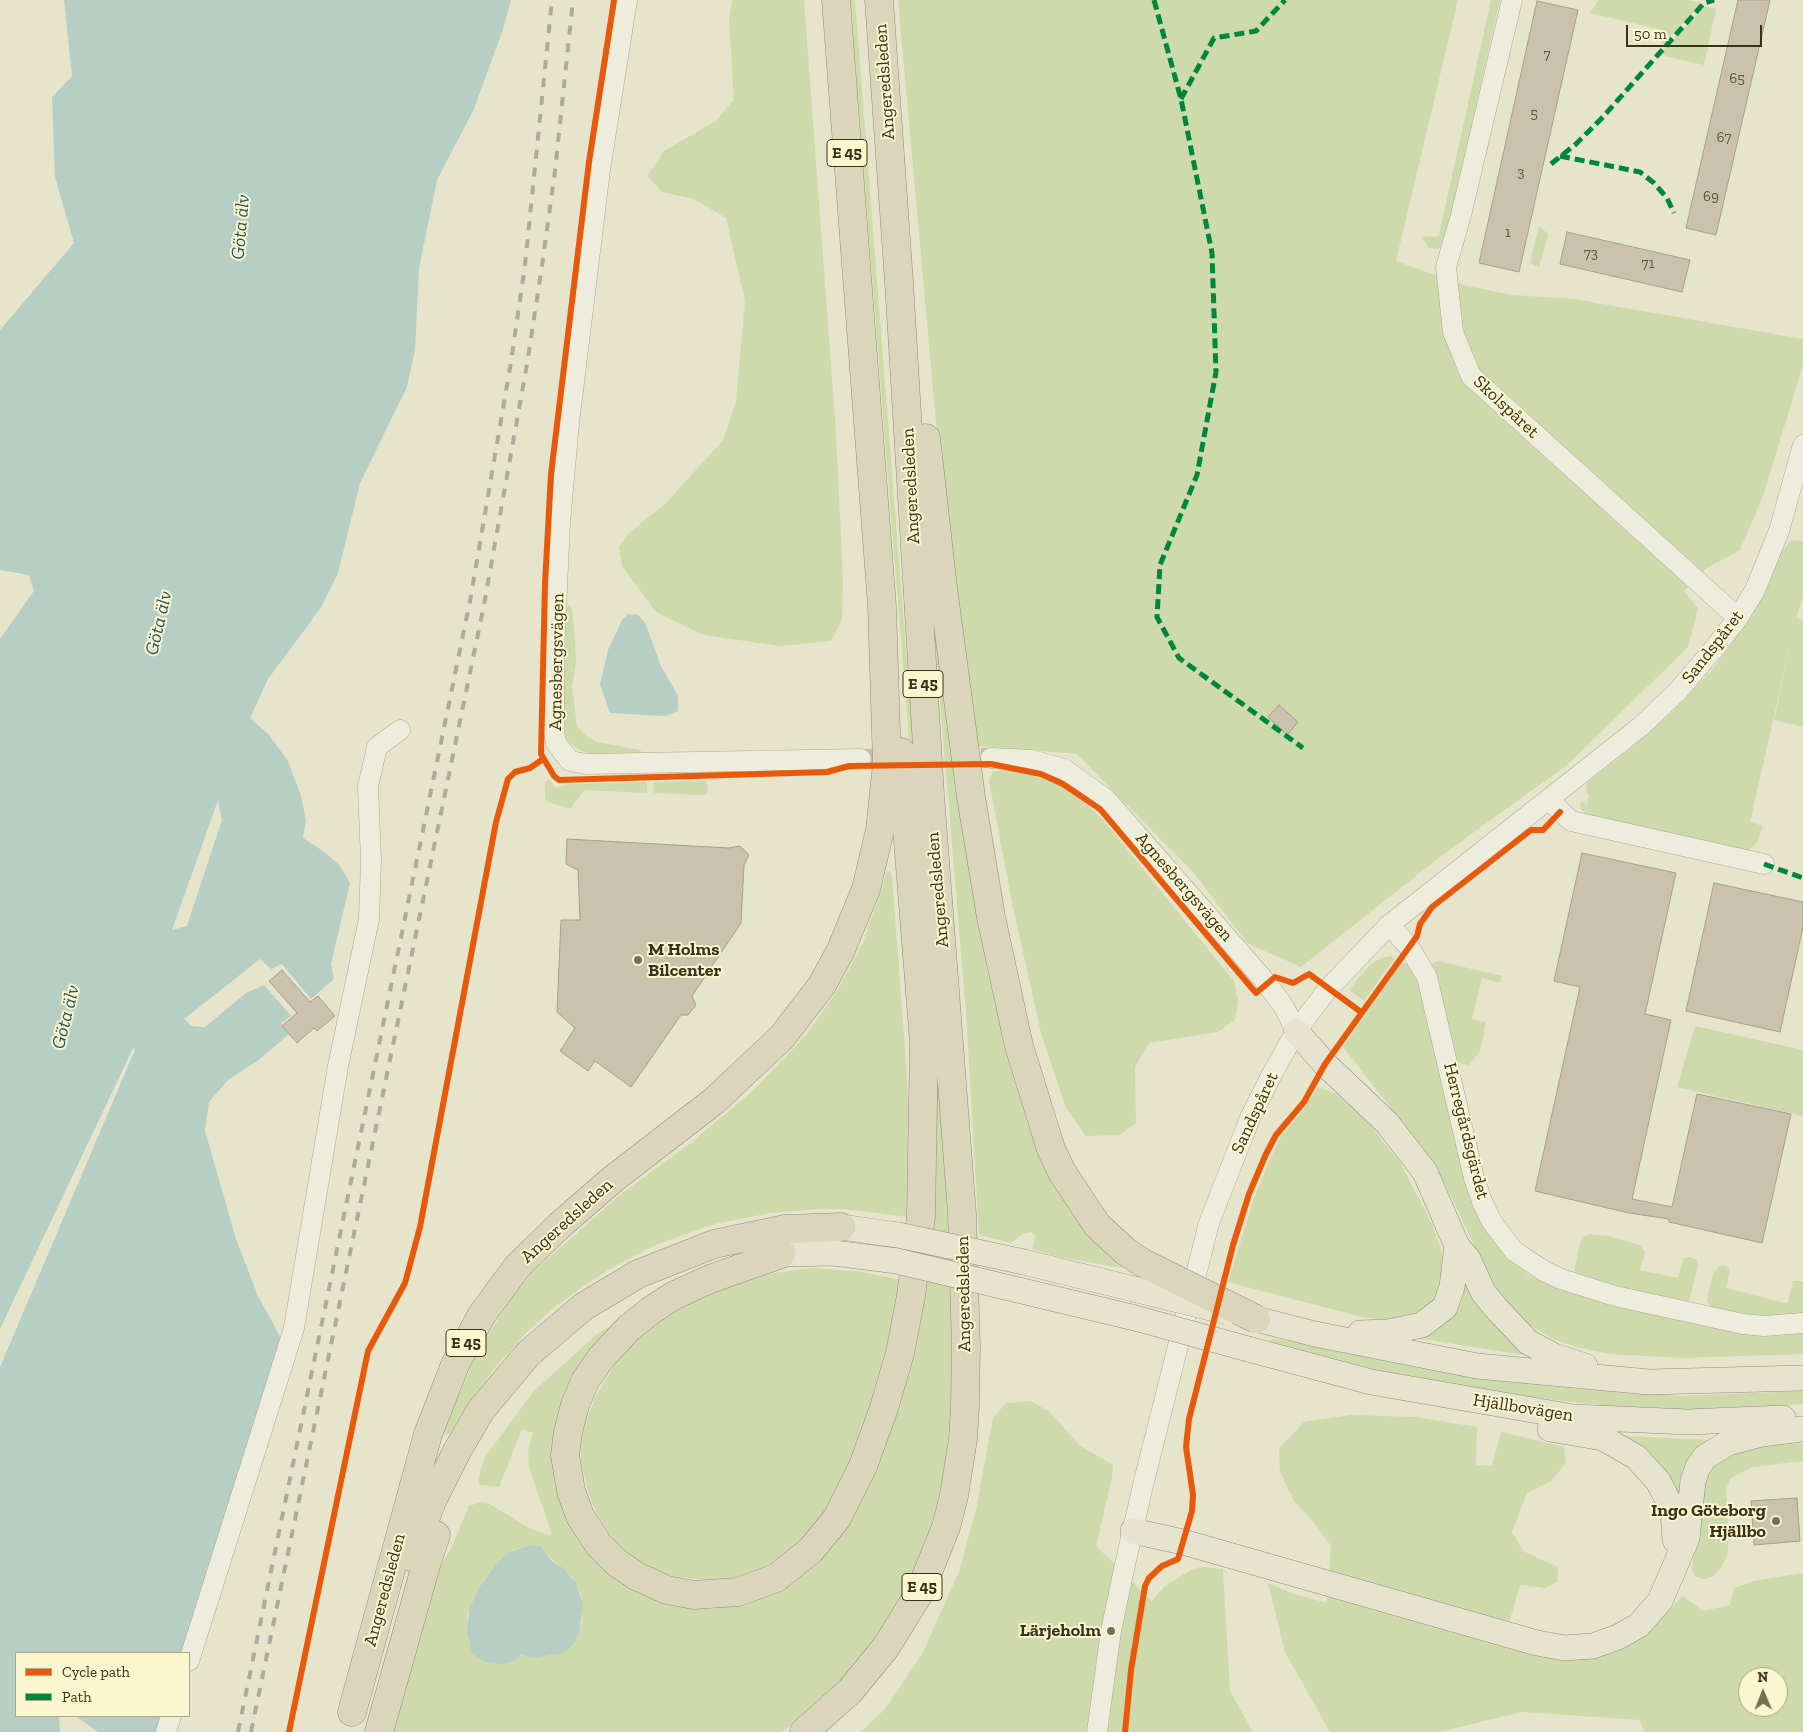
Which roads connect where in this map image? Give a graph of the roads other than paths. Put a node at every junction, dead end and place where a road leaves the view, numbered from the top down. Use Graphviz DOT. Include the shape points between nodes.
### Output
graph roads {
  1 [pos="627,0"];
  2 [pos="836,0"];
  3 [pos="879,0"];
  4 [pos="1512,0"];
  5 [pos="899,282"];
  6 [pos="1803,445"];
  7 [pos="882,606"];
  8 [pos="1738,618"];
  9 [pos="400,730"];
  10 [pos="991,758"];
  11 [pos="861,759"];
  12 [pos="1549,800"];
  13 [pos="1764,864"];
  14 [pos="1389,925"];
  15 [pos="1296,1031"];
  16 [pos="841,1227"];
  17 [pos="1457,1246"];
  18 [pos="781,1254"];
  19 [pos="1256,1319"];
  20 [pos="1803,1323"];
  21 [pos="1315,1334"];
  22 [pos="1803,1378"];
  23 [pos="1371,1382"];
  24 [pos="1649,1382"];
  25 [pos="1803,1417"];
  26 [pos="1803,1429"];
  27 [pos="1133,1531"];
  28 [pos="1680,1555"];
  29 [pos="190,1658"];
  30 [pos="171,1717"];
  31 [pos="349,1722"];
  32 [pos="166,1732"];
  33 [pos="379,1732"];
  34 [pos="804,1732"];
  35 [pos="1097,1732"];
  1 -- 11 [label="street, Agnesbergsvägen" via="600,170 569,423 560,522 554,652 556,743 570,761 586,764"];
  2 -- 7 [label="highway, Angeredsleden / E 45"];
  3 -- 5 [label="highway, Angeredsleden / E 45"];
  4 -- 8 [label="street, Skolspåret" via="1446,267 1453,332 1471,376"];
  5 -- 19 [label="highway, bridge" via="914,337 943,588 988,900 1017,1038 1051,1149 1097,1225 1125,1251"];
  5 -- 34 [label="highway, Angeredsleden / E 45" via="930,795 962,1214 966,1346 963,1439 946,1527 920,1592 886,1647 856,1684"];
  6 -- 8 [label="street, Sandspåret" via="1779,531 1755,590"];
  7 -- 18 [label="highway" via="898,711 924,1043 921,1216 900,1352 884,1408 855,1484 837,1518 811,1550 776,1578 738,1592 700,1595 667,1590 636,1576 616,1562 599,1545 580,1516 570,1492 565,1455 575,1405 585,1381 601,1358 650,1311 710,1279"];
  7 -- 31 [label="highway, Angeredsleden / E 45" via="887,764 880,830 864,895 841,950 808,1004 765,1055 692,1119 613,1179 560,1225 517,1267 481,1316 455,1364 428,1434"];
  8 -- 12 [label="street, Sandspåret" via="1678,691 1640,727"];
  9 -- 29 [label="street" via="377,747 368,786 369,919 338,1066 294,1328"];
  10 -- 15 [label="street, Agnesbergsvägen" via="1032,760 1064,769 1106,799 1264,980 1284,1007"];
  12 -- 13 [label="street" via="1571,821"];
  12 -- 14 [label="street, Sandspåret"];
  14 -- 15 [label="street, Sandspåret" via="1328,989"];
  14 -- 20 [label="street, Herregårdsgärdet" via="1409,947 1427,977 1474,1178 1486,1210 1514,1251 1544,1272 1615,1296 1744,1324"];
  15 -- 17 [label="main road" via="1325,1064 1387,1123 1425,1172"];
  15 -- 27 [label="street, Sandspåret" via="1250,1118 1209,1223"];
  16 -- 19 [label="main road, Hjällbovägen, bridge" via="898,1235 1024,1262"];
  16 -- 31 [label="highway" via="766,1232 714,1244 659,1264 618,1284 583,1307 534,1348 491,1396 448,1468 415,1542"];
  17 -- 21 [label="main road" via="1452,1287 1445,1307 1422,1325 1388,1332"];
  17 -- 24 [label="main road" via="1468,1260 1483,1292 1528,1342 1576,1364"];
  18 -- 23 [label="main road, Hjällbovägen, bridge" via="834,1253 897,1261 1135,1318"];
  18 -- 33 [label="highway" via="733,1260 676,1276 645,1290 576,1334 511,1398 480,1442 446,1508 426,1565"];
  19 -- 21 [label="main road, Hjällbovägen"];
  21 -- 24 [label="main road, Hjällbovägen" via="1477,1366"];
  22 -- 24 [label="main road, Hjällbovägen"];
  23 -- 25 [label="main road, Hjällbovägen" via="1573,1417 1688,1422"];
  23 -- 28 [label="main road" via="1471,1415 1603,1438 1636,1457 1658,1481 1673,1510 1675,1540"];
  26 -- 28 [label="main road" via="1762,1434 1728,1443 1705,1457 1693,1481 1687,1538"];
  27 -- 28 [label="main road" via="1564,1648 1594,1646 1639,1625 1660,1601"];
  27 -- 35 [label="street, Sandspåret" via="1111,1631"];
  30 -- 32 [label="street"];
}
